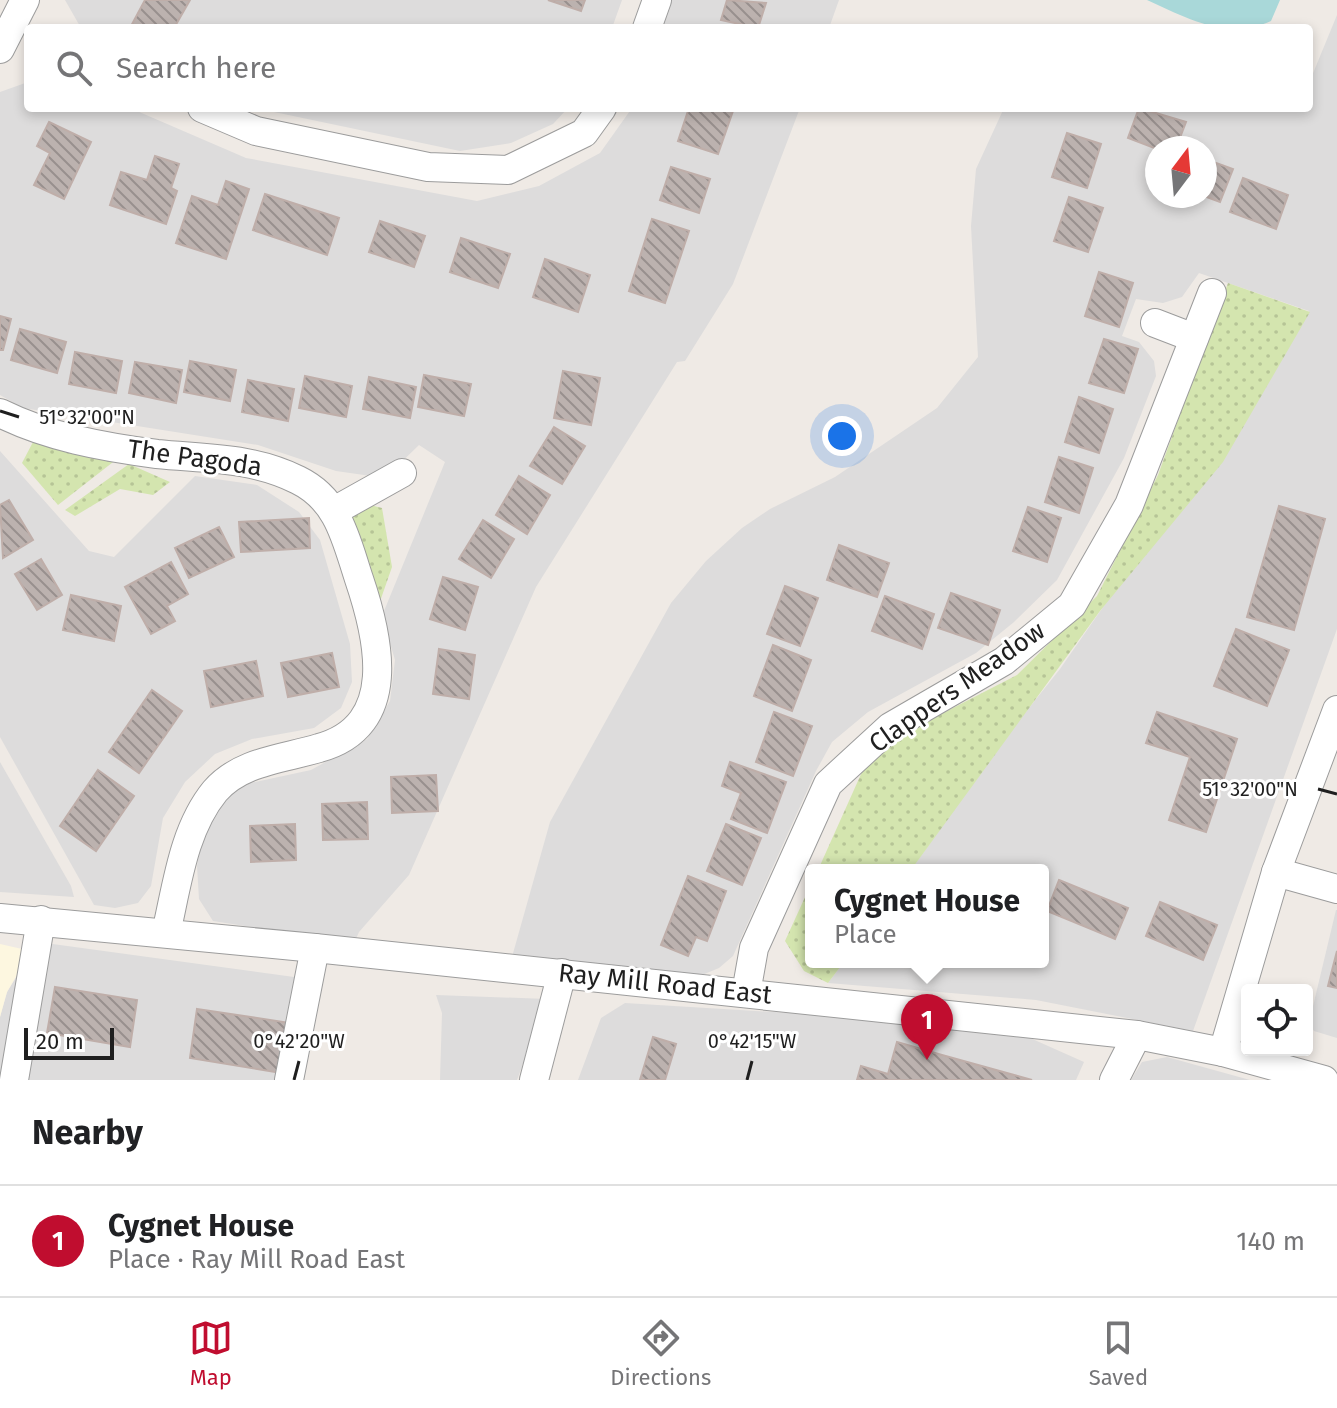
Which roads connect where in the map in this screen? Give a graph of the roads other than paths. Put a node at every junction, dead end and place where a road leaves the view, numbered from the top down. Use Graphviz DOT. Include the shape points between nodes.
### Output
graph roads {
  1 [pos="657,0"];
  2 [pos="22,18"];
  3 [pos="648,24"];
  4 [pos="0,49"];
  5 [pos="211,112"];
  6 [pos="599,112"];
  7 [pos="1212,293"];
  8 [pos="1155,323"];
  9 [pos="1194,338"];
  10 [pos="0,413"];
  11 [pos="402,473"];
  12 [pos="334,511"];
  13 [pos="1337,710"];
  14 [pos="1276,872"];
  15 [pos="1337,889"];
  16 [pos="0,918"];
  17 [pos="41,920"];
  18 [pos="166,933"];
  19 [pos="315,948"];
  20 [pos="562,973"];
  21 [pos="746,993"];
  22 [pos="1137,1035"];
  23 [pos="1223,1052"];
  24 [pos="14,1080"];
  25 [pos="289,1080"];
  26 [pos="534,1080"];
  27 [pos="1114,1080"];
  28 [pos="1324,1080"];
  1 -- 3 [label="street"];
  2 -- 4 [label="street"];
  5 -- 6 [label="street" via="256,131 428,167 508,170 584,133"];
  7 -- 9 [label="street, Clappers Meadow"];
  8 -- 9 [label="street"];
  9 -- 21 [label="street, Clappers Meadow" via="1129,505 1072,605 1004,661 890,727 828,784 754,948"];
  10 -- 12 [label="street, The Pagoda" via="35,431 87,442 265,466 302,482"];
  11 -- 12 [label="street"];
  12 -- 18 [label="street, The Pagoda" via="376,643 379,676 371,706 337,742 265,761 218,788 194,823"];
  13 -- 14 [label="street"];
  14 -- 15 [label="street"];
  14 -- 23 [label="street"];
  16 -- 17 [label="street, Ray Mill Road East"];
  17 -- 18 [label="street, Ray Mill Road East"];
  17 -- 24 [label="street"];
  18 -- 19 [label="street, Ray Mill Road East"];
  19 -- 20 [label="street, Ray Mill Road East"];
  19 -- 25 [label="street"];
  20 -- 21 [label="street, Ray Mill Road East"];
  20 -- 26 [label="street"];
  21 -- 22 [label="street, Ray Mill Road East"];
  22 -- 23 [label="street, Ray Mill Road East"];
  22 -- 27 [label="street"];
  23 -- 28 [label="street, Ray Mill Road East"];
}
